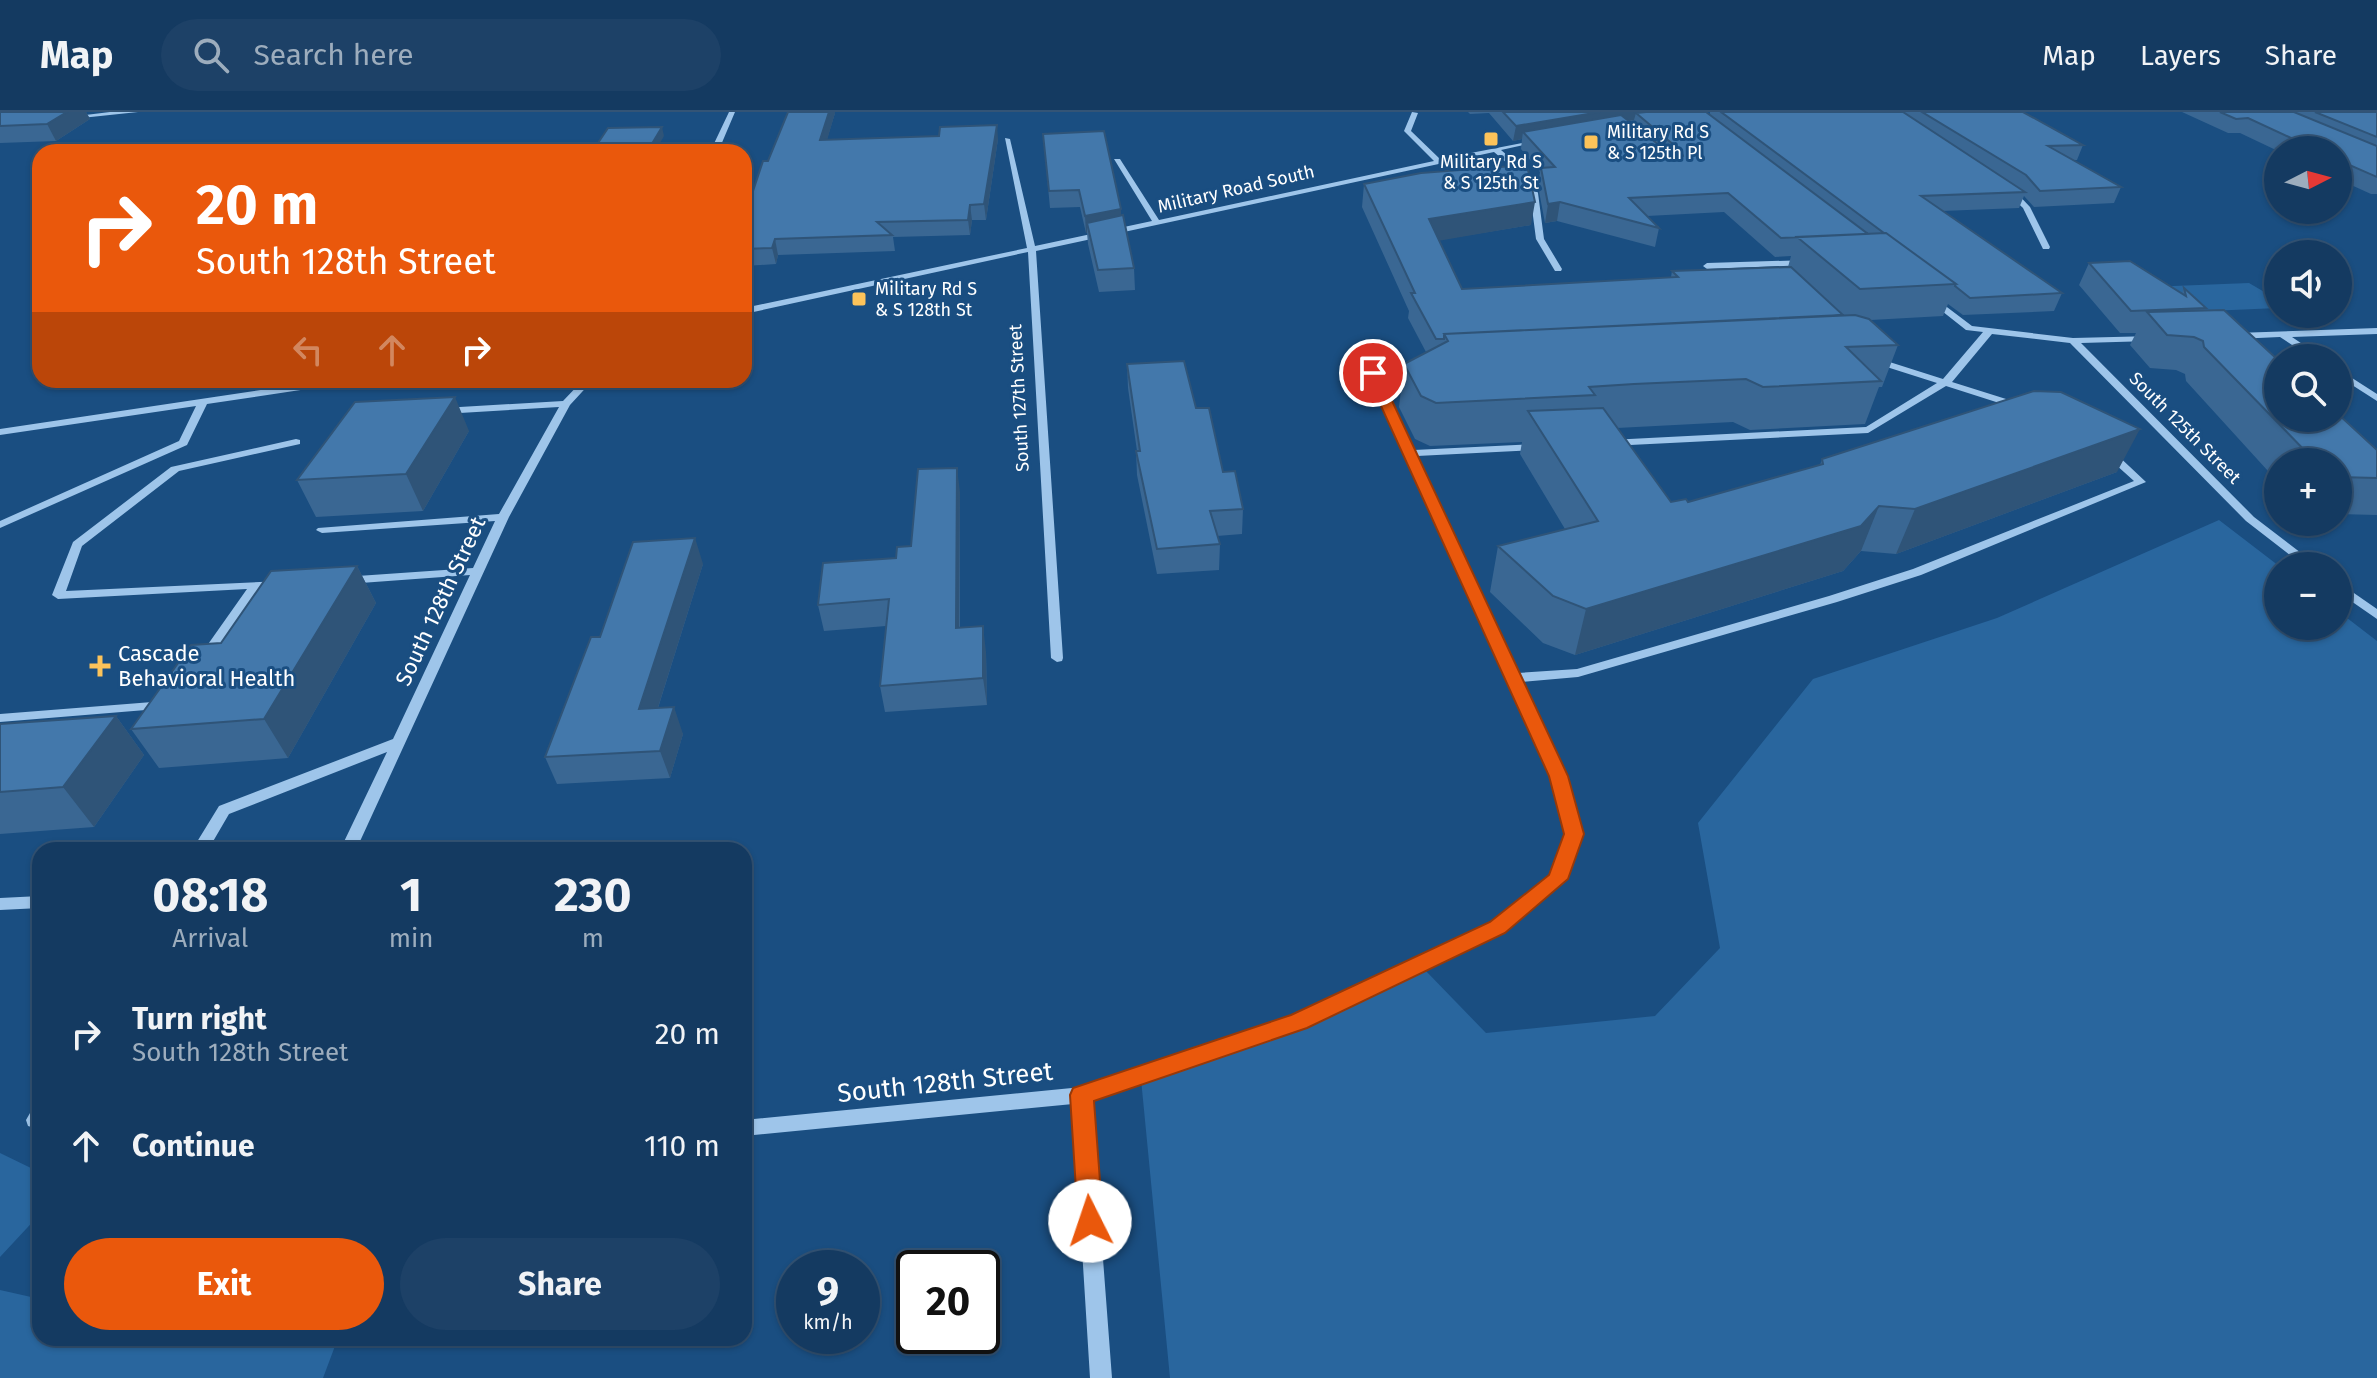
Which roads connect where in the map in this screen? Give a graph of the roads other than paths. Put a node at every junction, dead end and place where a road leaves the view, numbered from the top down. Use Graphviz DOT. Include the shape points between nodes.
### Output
graph roads {
  1 [pos="135,112"];
  2 [pos="732,112"];
  3 [pos="1415,113"];
  4 [pos="57,117"];
  5 [pos="1554,137"];
  6 [pos="1007,139"];
  7 [pos="718,144"];
  8 [pos="1495,149"];
  9 [pos="1117,161"];
  10 [pos="1438,161"];
  11 [pos="2003,186"];
  12 [pos="1157,223"];
  13 [pos="2046,247"];
  14 [pos="1032,251"];
  15 [pos="1816,261"];
  16 [pos="1707,266"];
  17 [pos="1558,269"];
  18 [pos="1924,293"];
  19 [pos="752,309"];
  20 [pos="1989,331"];
  21 [pos="2377,331"];
  22 [pos="2283,335"];
  23 [pos="2223,336"];
  24 [pos="2163,338"];
  25 [pos="2073,341"];
  26 [pos="2297,344"];
  27 [pos="1857,355"];
  28 [pos="1435,370"];
  29 [pos="2352,381"];
  30 [pos="1946,382"];
  31 [pos="295,388"];
  32 [pos="581,388"];
  33 [pos="2377,398"];
  34 [pos="203,402"];
  35 [pos="566,404"];
  36 [pos="432,411"];
  37 [pos="2035,412"];
  38 [pos="0,432"];
  39 [pos="296,442"];
  40 [pos="183,443"];
  41 [pos="1600,444"];
  42 [pos="2100,445"];
  43 [pos="1552,446"];
  44 [pos="1410,453"];
  45 [pos="175,469"];
  46 [pos="503,517"];
  47 [pos="0,525"];
  48 [pos="322,530"];
  49 [pos="2294,552"];
  50 [pos="479,571"];
  51 [pos="335,580"];
  52 [pos="287,583"];
  53 [pos="256,585"];
  54 [pos="2352,596"];
  55 [pos="2377,615"];
  56 [pos="1057,658"];
  57 [pos="196,669"];
  58 [pos="1514,678"];
  59 [pos="179,693"];
  60 [pos="0,718"];
  61 [pos="398,742"];
  62 [pos="205,842"];
  63 [pos="352,842"];
  64 [pos="32,902"];
  65 [pos="0,904"];
  66 [pos="1082,1095"];
  67 [pos="752,1127"];
  68 [pos="1101,1378"];
  1 -- 4 [label="street"];
  2 -- 7 [label="street"];
  3 -- 10 [label="street" via="1407,131"];
  5 -- 8 [label="street, Military Road South"];
  6 -- 14 [label="street, South 127th Street"];
  8 -- 10 [label="street, Military Road South"];
  8 -- 17 [label="street" via="1524,174 1534,193 1540,239"];
  9 -- 12 [label="street"];
  10 -- 12 [label="street, Military Road South"];
  11 -- 13 [label="street" via="2026,207"];
  12 -- 14 [label="street, Military Road South"];
  14 -- 19 [label="street, Military Road South"];
  14 -- 56 [label="street, South 127th Street"];
  15 -- 16 [label="street"];
  18 -- 20 [label="street" via="1969,328"];
  20 -- 25 [label="street"];
  20 -- 30 [label="street"];
  21 -- 22 [label="street"];
  22 -- 23 [label="street"];
  22 -- 26 [label="street"];
  24 -- 25 [label="street"];
  25 -- 49 [label="street, South 125th Street" via="2250,519"];
  27 -- 30 [label="street"];
  28 -- 44 [label="street, South 128th Street" via="1373,373"];
  29 -- 33 [label="street"];
  30 -- 37 [label="street"];
  30 -- 41 [label="street" via="1868,430"];
  31 -- 34 [label="street"];
  32 -- 35 [label="street, South 128th Street"];
  34 -- 38 [label="street"];
  34 -- 40 [label="street"];
  35 -- 36 [label="street"];
  35 -- 46 [label="street, South 128th Street"];
  39 -- 45 [label="street"];
  40 -- 45 [label="street"];
  40 -- 47 [label="street"];
  42 -- 58 [label="street" via="2141,482 1917,572 1833,599 1578,673"];
  43 -- 44 [label="street"];
  44 -- 58 [label="street, South 128th Street"];
  45 -- 53 [label="street" via="77,544 58,595"];
  46 -- 48 [label="street"];
  46 -- 50 [label="street, South 128th Street"];
  50 -- 51 [label="street"];
  50 -- 61 [label="street, South 128th Street"];
  52 -- 53 [label="street"];
  53 -- 57 [label="street"];
  54 -- 55 [label="street"];
  58 -- 66 [label="street, South 128th Street" via="1559,776 1574,834 1558,879 1497,927 1299,1022"];
  59 -- 60 [label="street" via="171,705"];
  61 -- 62 [label="street" via="224,810"];
  61 -- 63 [label="street, South 128th Street"];
  64 -- 65 [label="street"];
  66 -- 67 [label="street, South 128th Street"];
  66 -- 68 [label="street"];
}
